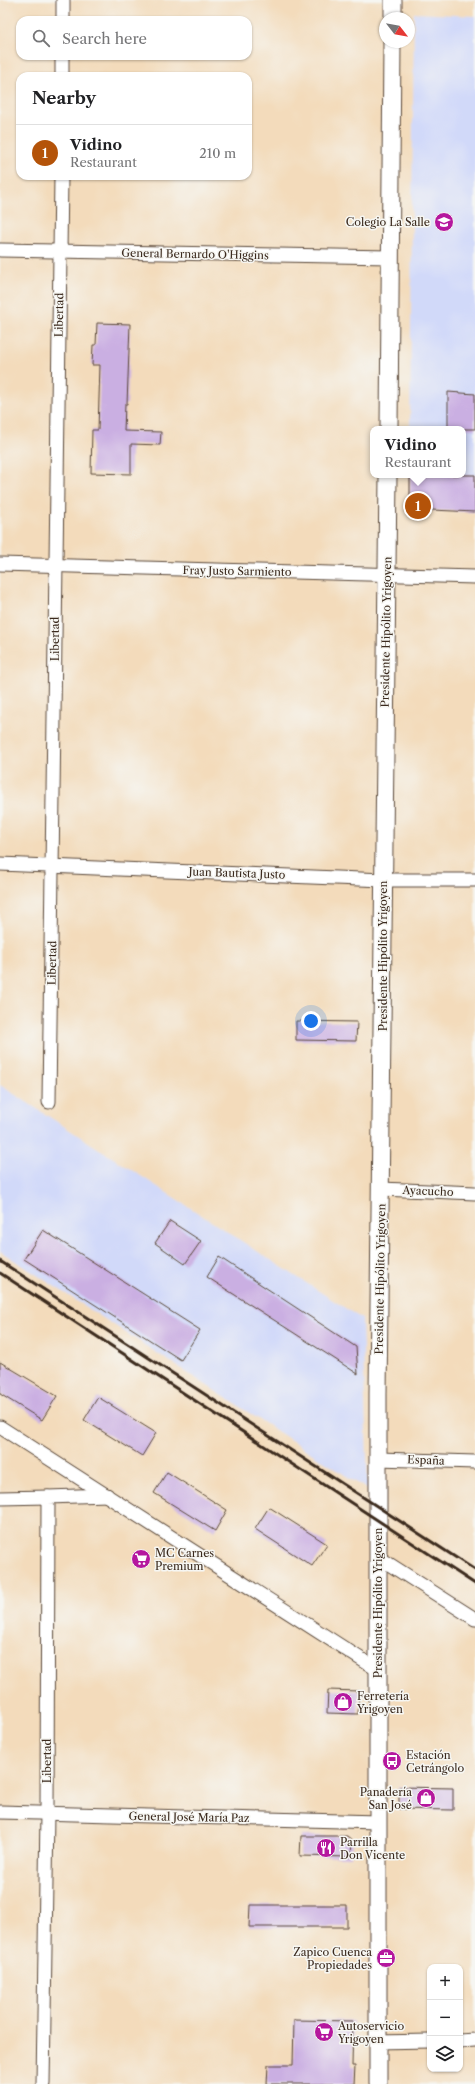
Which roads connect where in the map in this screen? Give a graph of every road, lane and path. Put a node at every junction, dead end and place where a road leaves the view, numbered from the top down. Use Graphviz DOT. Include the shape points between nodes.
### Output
graph roads {
  1 [pos="63,0"];
  2 [pos="393,0"];
  3 [pos="393,12"];
  4 [pos="63,16"];
  5 [pos="392,48"];
  6 [pos="62,60"];
  7 [pos="62,72"];
  8 [pos="61,180"];
  9 [pos="0,250"];
  10 [pos="60,251"];
  11 [pos="390,257"];
  12 [pos="389,426"];
  13 [pos="388,478"];
  14 [pos="0,564"];
  15 [pos="56,567"];
  16 [pos="387,575"];
  17 [pos="475,577"];
  18 [pos="0,864"];
  19 [pos="54,866"];
  20 [pos="384,880"];
  21 [pos="475,880"];
  22 [pos="49,1102"];
  23 [pos="381,1189"];
  24 [pos="475,1193"];
  25 [pos="0,1427"];
  26 [pos="378,1459"];
  27 [pos="475,1462"];
  28 [pos="107,1495"];
  29 [pos="0,1498"];
  30 [pos="48,1498"];
  31 [pos="378,1557"];
  32 [pos="475,1619"];
  33 [pos="378,1670"];
  34 [pos="0,1812"];
  35 [pos="47,1813"];
  36 [pos="378,1822"];
  37 [pos="475,2040"];
  38 [pos="427,2041"];
  39 [pos="463,2041"];
  40 [pos="378,2042"];
  41 [pos="43,2084"];
  42 [pos="378,2084"];
  1 -- 4 [label="street"];
  2 -- 3 [label="street"];
  5 -- 11 [label="street"];
  6 -- 7 [label="street"];
  8 -- 10 [label="street, Libertad"];
  9 -- 10 [label="street, General Bernardo O'Higgins"];
  10 -- 11 [label="street, General Bernardo O'Higgins"];
  10 -- 15 [label="street, Libertad"];
  11 -- 12 [label="street"];
  13 -- 16 [label="street, Presidente Hipólito Yrigoyen"];
  14 -- 15 [label="street, Fray Justo Sarmiento"];
  15 -- 16 [label="street, Fray Justo Sarmiento"];
  15 -- 19 [label="street, Libertad"];
  16 -- 17 [label="street, Fray Justo Sarmiento"];
  16 -- 20 [label="street, Presidente Hipólito Yrigoyen"];
  18 -- 19 [label="street, Juan Bautista Justo"];
  19 -- 20 [label="street, Juan Bautista Justo"];
  19 -- 22 [label="street, Libertad"];
  20 -- 21 [label="street, Juan Bautista Justo"];
  20 -- 23 [label="street, Presidente Hipólito Yrigoyen"];
  23 -- 24 [label="street, Ayacucho"];
  23 -- 26 [label="street, Presidente Hipólito Yrigoyen"];
  25 -- 28 [label="street"];
  26 -- 27 [label="street, España"];
  26 -- 31 [label="street, Presidente Hipólito Yrigoyen"];
  28 -- 30 [label="street"];
  28 -- 33 [label="street"];
  29 -- 30 [label="street"];
  30 -- 35 [label="street, Libertad"];
  31 -- 32 [label="street"];
  31 -- 33 [label="street, Presidente Hipólito Yrigoyen"];
  33 -- 36 [label="street, Presidente Hipólito Yrigoyen"];
  34 -- 35 [label="street, General José María Paz"];
  35 -- 36 [label="street, General José María Paz"];
  35 -- 41 [label="street, Libertad"];
  36 -- 40 [label="street, Presidente Hipólito Yrigoyen"];
  37 -- 39 [label="street"];
  38 -- 40 [label="street"];
  40 -- 42 [label="street, Presidente Hipólito Yrigoyen"];
}
